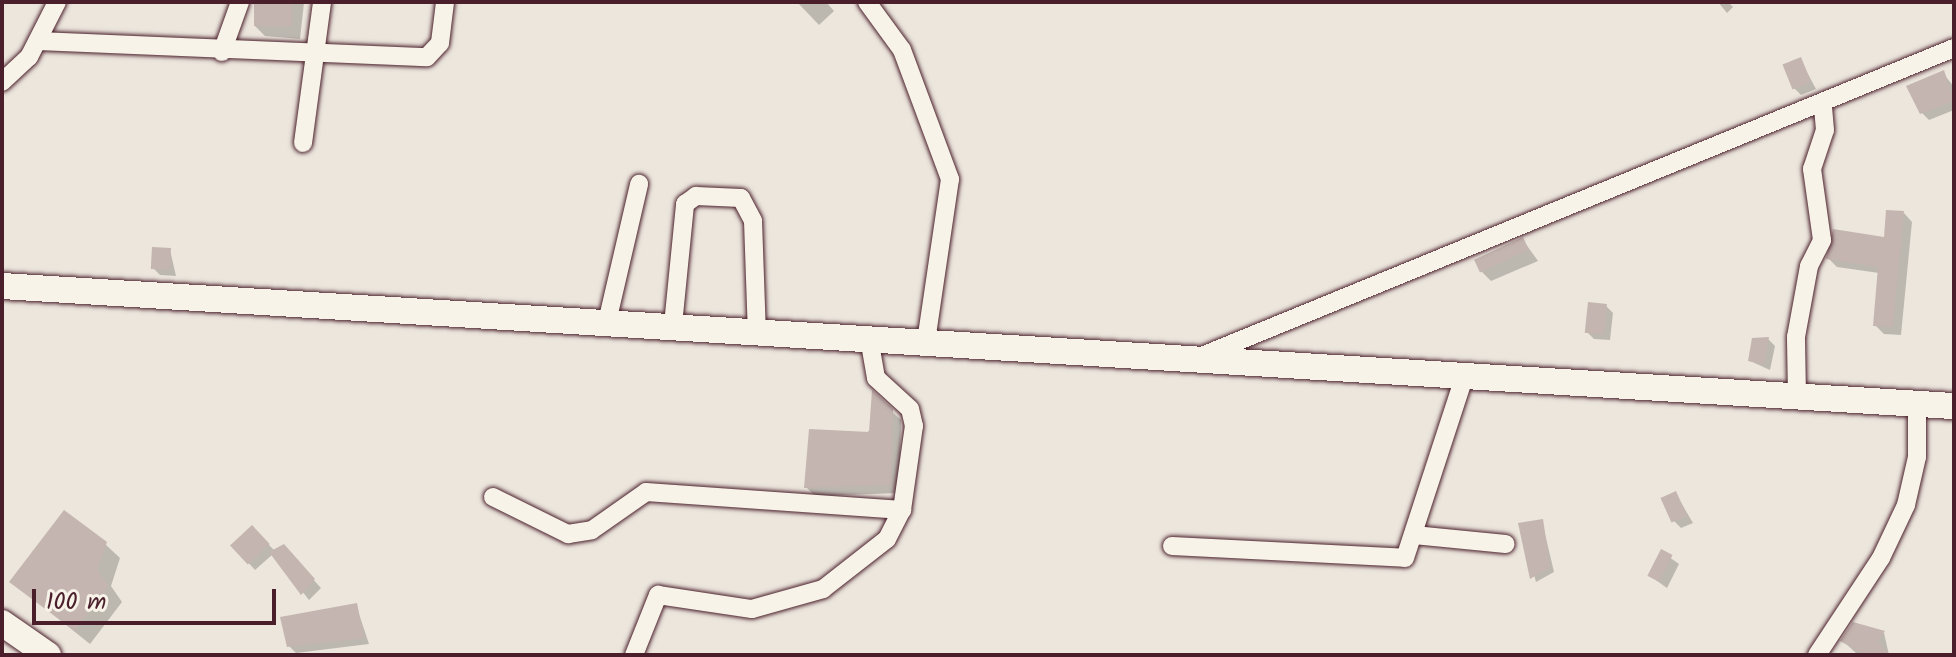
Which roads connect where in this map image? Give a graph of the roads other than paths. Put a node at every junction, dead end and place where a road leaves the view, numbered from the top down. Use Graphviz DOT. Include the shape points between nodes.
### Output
graph roads {
  1 [pos="57,2"];
  2 [pos="240,2"];
  3 [pos="322,2"];
  4 [pos="445,2"];
  5 [pos="867,2"];
  6 [pos="38,41"];
  7 [pos="1954,48"];
  8 [pos="222,52"];
  9 [pos="313,55"];
  10 [pos="2,82"];
  11 [pos="1823,105"];
  12 [pos="303,143"];
  13 [pos="639,184"];
  14 [pos="2,286"];
  15 [pos="607,322"];
  16 [pos="673,325"];
  17 [pos="757,333"];
  18 [pos="869,338"];
  19 [pos="926,341"];
  20 [pos="1189,361"];
  21 [pos="1464,377"];
  22 [pos="1797,397"];
  23 [pos="1917,404"];
  24 [pos="1954,406"];
  25 [pos="493,497"];
  26 [pos="902,510"];
  27 [pos="1414,535"];
  28 [pos="1506,544"];
  29 [pos="1172,546"];
  30 [pos="2,623"];
  31 [pos="48,655"];
  32 [pos="634,655"];
  33 [pos="1817,655"];
  1 -- 6 [label="street"];
  2 -- 8 [label="street"];
  3 -- 9 [label="street"];
  4 -- 9 [label="street" via="440,43 427,57"];
  5 -- 19 [label="street" via="902,50 950,179"];
  6 -- 8 [label="street"];
  6 -- 10 [label="street"];
  7 -- 11 [label="street"];
  8 -- 9 [label="street"];
  9 -- 12 [label="street"];
  11 -- 20 [label="street" via="1238,335"];
  11 -- 22 [label="street" via="1825,130 1812,169 1822,240 1809,266 1796,337"];
  13 -- 15 [label="street"];
  14 -- 15 [label="street"];
  15 -- 16 [label="street"];
  16 -- 17 [label="street"];
  16 -- 17 [label="street" via="685,204 696,196 741,198 753,221"];
  17 -- 18 [label="street"];
  18 -- 19 [label="street"];
  18 -- 26 [label="street" via="876,378 913,417"];
  19 -- 20 [label="street"];
  20 -- 21 [label="street"];
  21 -- 22 [label="street"];
  21 -- 27 [label="street"];
  22 -- 23 [label="street"];
  23 -- 24 [label="street"];
  23 -- 33 [label="street" via="1914,481 1906,505 1881,558"];
  25 -- 26 [label="street" via="568,534 592,530 646,492"];
  26 -- 32 [label="street" via="879,550 809,595 743,610 658,595"];
  27 -- 28 [label="street"];
  27 -- 29 [label="street" via="1405,558 1395,561"];
  30 -- 31 [label="street"];
}
